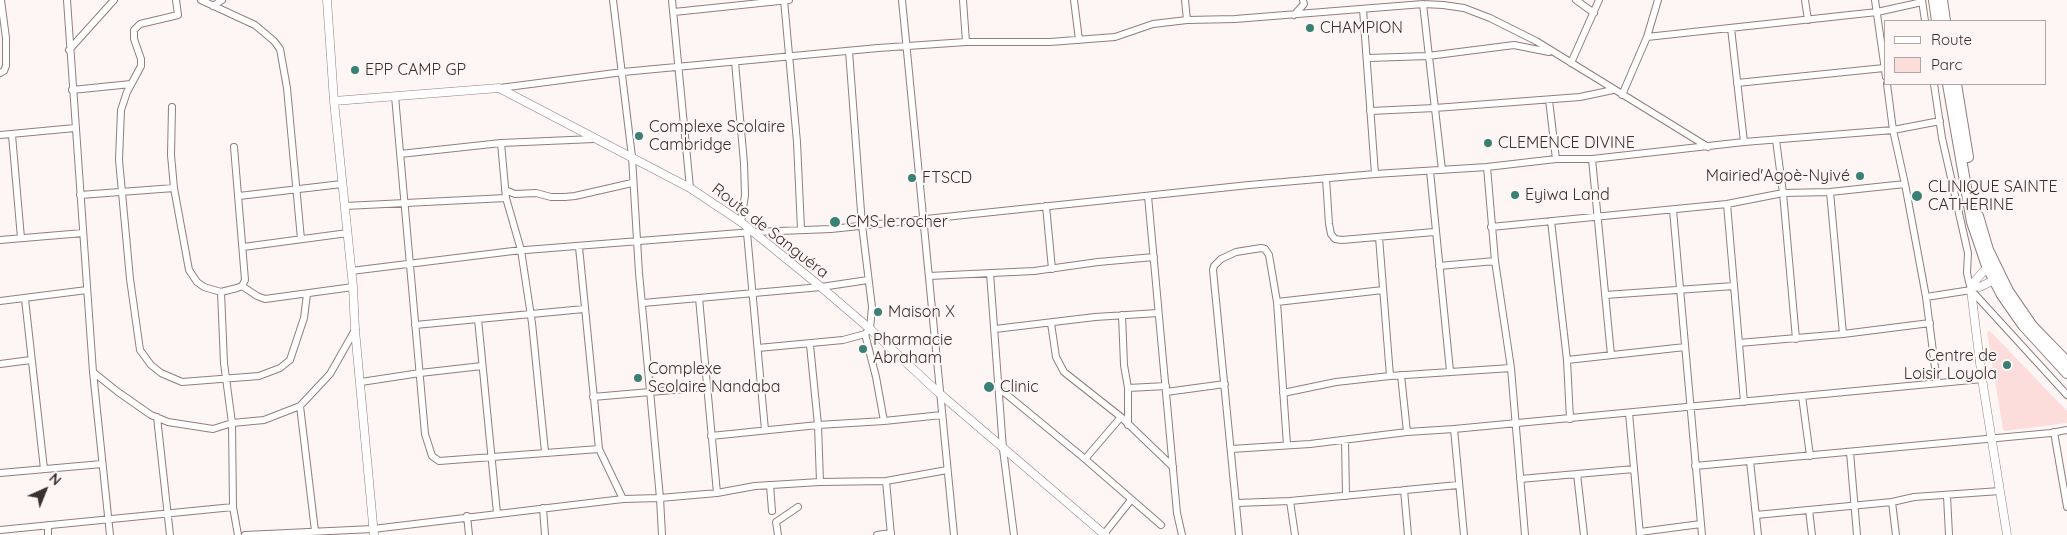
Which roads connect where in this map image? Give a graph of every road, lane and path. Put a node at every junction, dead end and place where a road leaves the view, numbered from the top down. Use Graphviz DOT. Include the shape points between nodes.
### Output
graph roads {
  1 [pos="1,0"];
  2 [pos="67,0"];
  3 [pos="114,0"];
  4 [pos="176,0"];
  5 [pos="200,0"];
  6 [pos="222,0"];
  7 [pos="613,0"];
  8 [pos="672,0"];
  9 [pos="784,0"];
  10 [pos="789,0"];
  11 [pos="902,0"];
  12 [pos="963,0"];
  13 [pos="1074,0"];
  14 [pos="1185,0"];
  15 [pos="1576,0"];
  16 [pos="1599,0"];
  17 [pos="1658,0"];
  18 [pos="1805,0"];
  19 [pos="1875,0"];
  20 [pos="1934,0"];
  21 [pos="1942,0"];
  22 [pos="327,1"];
  23 [pos="1922,1"];
  24 [pos="1304,2"];
  25 [pos="726,3"];
  26 [pos="1387,4"];
  27 [pos="1423,4"];
  28 [pos="213,6"];
  29 [pos="1363,9"];
  30 [pos="674,12"];
  31 [pos="1318,12"];
  32 [pos="1876,12"];
  33 [pos="1594,13"];
  34 [pos="1294,15"];
  35 [pos="1187,20"];
  36 [pos="1808,20"];
  37 [pos="1925,20"];
  38 [pos="1937,20"];
  39 [pos="1945,20"];
  40 [pos="1731,28"];
  41 [pos="1526,36"];
  42 [pos="1647,37"];
  43 [pos="3,39"];
  44 [pos="1079,40"];
  45 [pos="966,42"];
  46 [pos="907,45"];
  47 [pos="1521,46"];
  48 [pos="69,50"];
  49 [pos="849,51"];
  50 [pos="1553,52"];
  51 [pos="1428,56"];
  52 [pos="789,57"];
  53 [pos="1368,58"];
  54 [pos="735,62"];
  55 [pos="1571,63"];
  56 [pos="679,68"];
  57 [pos="1884,68"];
  58 [pos="622,72"];
  59 [pos="0,73"];
  60 [pos="1737,82"];
  61 [pos="130,84"];
  62 [pos="1887,85"];
  63 [pos="1934,85"];
  64 [pos="1948,85"];
  65 [pos="1956,85"];
  66 [pos="499,88"];
  67 [pos="72,90"];
  68 [pos="1613,90"];
  69 [pos="395,96"];
  70 [pos="1622,96"];
  71 [pos="1549,100"];
  72 [pos="334,101"];
  73 [pos="172,107"];
  74 [pos="1435,108"];
  75 [pos="1370,111"];
  76 [pos="1940,121"];
  77 [pos="75,128"];
  78 [pos="1893,130"];
  79 [pos="12,134"];
  80 [pos="0,135"];
  81 [pos="594,138"];
  82 [pos="1776,140"];
  83 [pos="1744,142"];
  84 [pos="501,143"];
  85 [pos="234,147"];
  86 [pos="1708,147"];
  87 [pos="400,154"];
  88 [pos="632,157"];
  89 [pos="1592,159"];
  90 [pos="1556,160"];
  91 [pos="1487,167"];
  92 [pos="1442,170"];
  93 [pos="1430,171"];
  94 [pos="1375,174"];
  95 [pos="1326,178"];
  96 [pos="632,183"];
  97 [pos="342,184"];
  98 [pos="1905,184"];
  99 [pos="174,188"];
  100 [pos="297,188"];
  101 [pos="690,188"];
  102 [pos="505,190"];
  103 [pos="123,192"];
  104 [pos="1830,192"];
  105 [pos="1783,193"];
  106 [pos="80,195"];
  107 [pos="238,196"];
  108 [pos="1148,196"];
  109 [pos="506,198"];
  110 [pos="403,203"];
  111 [pos="1728,204"];
  112 [pos="345,206"];
  113 [pos="1046,206"];
  114 [pos="1673,210"];
  115 [pos="1598,217"];
  116 [pos="924,220"];
  117 [pos="1551,221"];
  118 [pos="741,222"];
  119 [pos="862,225"];
  120 [pos="1491,227"];
  121 [pos="802,229"];
  122 [pos="1434,232"];
  123 [pos="83,233"];
  124 [pos="348,233"];
  125 [pos="750,233"];
  126 [pos="1379,237"];
  127 [pos="21,238"];
  128 [pos="301,239"];
  129 [pos="0,240"];
  130 [pos="637,242"];
  131 [pos="243,247"];
  132 [pos="579,247"];
  133 [pos="521,250"];
  134 [pos="1154,257"];
  135 [pos="1495,262"];
  136 [pos="1990,264"];
  137 [pos="409,265"];
  138 [pos="1440,266"];
  139 [pos="1052,269"];
  140 [pos="351,271"];
  141 [pos="990,273"];
  142 [pos="929,276"];
  143 [pos="868,280"];
  144 [pos="1994,280"];
  145 [pos="242,286"];
  146 [pos="1734,286"];
  147 [pos="353,287"];
  148 [pos="821,287"];
  149 [pos="1973,288"];
  150 [pos="87,290"];
  151 [pos="1383,290"];
  152 [pos="1679,290"];
  153 [pos="221,292"];
  154 [pos="753,293"];
  155 [pos="306,294"];
  156 [pos="1606,295"];
  157 [pos="1926,297"];
  158 [pos="699,298"];
  159 [pos="25,299"];
  160 [pos="0,301"];
  161 [pos="1277,302"];
  162 [pos="642,303"];
  163 [pos="584,309"];
  164 [pos="1158,313"];
  165 [pos="531,314"];
  166 [pos="1122,315"];
  167 [pos="478,319"];
  168 [pos="1051,323"];
  169 [pos="1930,323"];
  170 [pos="415,324"];
  171 [pos="995,329"];
  172 [pos="355,330"];
  173 [pos="868,332"];
  174 [pos="1843,334"];
  175 [pos="1796,339"];
  176 [pos="810,344"];
  177 [pos="1739,344"];
  178 [pos="758,348"];
  179 [pos="1685,348"];
  180 [pos="1611,355"];
  181 [pos="31,360"];
  182 [pos="1567,360"];
  183 [pos="2067,362"];
  184 [pos="0,364"];
  185 [pos="482,366"];
  186 [pos="1511,368"];
  187 [pos="1450,371"];
  188 [pos="93,372"];
  189 [pos="420,373"];
  190 [pos="2067,373"];
  191 [pos="1400,375"];
  192 [pos="1390,376"];
  193 [pos="227,378"];
  194 [pos="1982,379"];
  195 [pos="361,382"];
  196 [pos="1937,383"];
  197 [pos="1225,384"];
  198 [pos="707,387"];
  199 [pos="1128,388"];
  200 [pos="1000,389"];
  201 [pos="1166,389"];
  202 [pos="650,391"];
  203 [pos="940,393"];
  204 [pos="1283,393"];
  205 [pos="1802,396"];
  206 [pos="2067,396"];
  207 [pos="593,397"];
  208 [pos="1744,402"];
  209 [pos="300,406"];
  210 [pos="1690,407"];
  211 [pos="1629,413"];
  212 [pos="942,415"];
  213 [pos="157,417"];
  214 [pos="1121,417"];
  215 [pos="1570,418"];
  216 [pos="884,421"];
  217 [pos="1516,422"];
  218 [pos="232,423"];
  219 [pos="818,425"];
  220 [pos="1128,425"];
  221 [pos="1454,429"];
  222 [pos="765,430"];
  223 [pos="2067,430"];
  224 [pos="1407,432"];
  225 [pos="2054,432"];
  226 [pos="711,436"];
  227 [pos="1991,438"];
  228 [pos="1345,440"];
  229 [pos="1287,445"];
  230 [pos="599,449"];
  231 [pos="1003,449"];
  232 [pos="1231,449"];
  233 [pos="546,452"];
  234 [pos="1850,452"];
  235 [pos="1810,456"];
  236 [pos="491,458"];
  237 [pos="1085,459"];
  238 [pos="1750,461"];
  239 [pos="102,464"];
  240 [pos="1695,466"];
  241 [pos="1173,467"];
  242 [pos="44,469"];
  243 [pos="1634,469"];
  244 [pos="947,470"];
  245 [pos="0,473"];
  246 [pos="1577,474"];
  247 [pos="1520,479"];
  248 [pos="820,482"];
  249 [pos="886,482"];
  250 [pos="2065,483"];
  251 [pos="770,485"];
  252 [pos="1458,485"];
  253 [pos="1404,490"];
  254 [pos="2000,491"];
  255 [pos="716,494"];
  256 [pos="1346,496"];
  257 [pos="1947,496"];
  258 [pos="660,498"];
  259 [pos="623,499"];
  260 [pos="1131,500"];
  261 [pos="1290,501"];
  262 [pos="1892,502"];
  263 [pos="1237,503"];
  264 [pos="1854,506"];
  265 [pos="233,507"];
  266 [pos="798,507"];
  267 [pos="2067,507"];
  268 [pos="543,508"];
  269 [pos="1809,510"];
  270 [pos="772,511"];
  271 [pos="167,513"];
  272 [pos="497,513"];
  273 [pos="1756,515"];
  274 [pos="467,516"];
  275 [pos="108,520"];
  276 [pos="1701,524"];
  277 [pos="48,526"];
  278 [pos="1161,526"];
  279 [pos="0,530"];
  280 [pos="312,532"];
  281 [pos="373,532"];
  282 [pos="891,534"];
  283 [pos="1104,534"];
  284 [pos="1640,534"];
  285 [pos="48,535"];
  286 [pos="110,535"];
  287 [pos="170,535"];
  288 [pos="238,535"];
  289 [pos="245,535"];
  290 [pos="469,535"];
  291 [pos="545,535"];
  292 [pos="662,535"];
  293 [pos="778,535"];
  294 [pos="877,535"];
  295 [pos="954,535"];
  296 [pos="1014,535"];
  297 [pos="1182,535"];
  298 [pos="1239,535"];
  299 [pos="1295,535"];
  300 [pos="1408,535"];
  301 [pos="1464,535"];
  302 [pos="1525,535"];
  303 [pos="1584,535"];
  304 [pos="1702,535"];
  305 [pos="1758,535"];
  306 [pos="1812,535"];
  307 [pos="1857,535"];
  308 [pos="1896,535"];
  309 [pos="1949,535"];
  310 [pos="2007,535"];
  1 -- 43 [label="street"];
  2 -- 48 [label="street"];
  3 -- 48 [label="street"];
  4 -- 61 [label="street" via="178,15 140,24 134,30 141,66"];
  5 -- 28 [label="street"];
  6 -- 28 [label="street"];
  7 -- 58 [label="street"];
  8 -- 30 [label="street"];
  9 -- 10 [label="street"];
  9 -- 25 [label="street"];
  9 -- 52 [label="street"];
  11 -- 46 [label="street"];
  12 -- 45 [label="street"];
  13 -- 44 [label="street"];
  14 -- 35 [label="street"];
  15 -- 33 [label="street"];
  16 -- 33 [label="street"];
  17 -- 42 [label="street"];
  18 -- 36 [label="street"];
  19 -- 32 [label="street"];
  20 -- 38 [label="main road"];
  21 -- 39 [label="main road"];
  22 -- 72 [label="street"];
  23 -- 32 [label="street"];
  23 -- 37 [label="street"];
  24 -- 31 [label="street"];
  24 -- 34 [label="street"];
  25 -- 30 [label="street"];
  26 -- 27 [label="street"];
  26 -- 29 [label="street"];
  27 -- 41 [label="street" via="1464,8"];
  27 -- 51 [label="street"];
  28 -- 100 [label="street" via="255,25 280,49"];
  29 -- 31 [label="street"];
  29 -- 53 [label="street"];
  30 -- 56 [label="street"];
  31 -- 34 [label="street"];
  32 -- 36 [label="street"];
  32 -- 57 [label="street"];
  33 -- 55 [label="street"];
  34 -- 35 [label="street"];
  35 -- 44 [label="street" via="1153,24 1115,37"];
  36 -- 40 [label="street"];
  40 -- 42 [label="street"];
  40 -- 60 [label="street"];
  41 -- 47 [label="street"];
  41 -- 50 [label="street"];
  42 -- 70 [label="street"];
  43 -- 59 [label="street" via="6,69"];
  44 -- 45 [label="street"];
  45 -- 46 [label="street"];
  46 -- 49 [label="street"];
  46 -- 116 [label="street"];
  47 -- 50 [label="street"];
  47 -- 51 [label="street"];
  48 -- 67 [label="street"];
  49 -- 52 [label="street"];
  49 -- 119 [label="street"];
  50 -- 55 [label="street"];
  51 -- 53 [label="street"];
  51 -- 74 [label="street"];
  52 -- 54 [label="street"];
  52 -- 121 [label="street"];
  53 -- 75 [label="street"];
  54 -- 56 [label="street"];
  54 -- 118 [label="street" via="744,163 745,195"];
  55 -- 68 [label="street"];
  56 -- 58 [label="street"];
  56 -- 101 [label="street"];
  57 -- 60 [label="street"];
  58 -- 66 [label="street"];
  58 -- 88 [label="street"];
  60 -- 83 [label="street"];
  61 -- 67 [label="street"];
  61 -- 103 [label="street" via="121,110 119,160"];
  62 -- 78 [label="street"];
  63 -- 76 [label="street"];
  64 -- 136 [label="main road" via="1972,222"];
  65 -- 136 [label="main road"];
  66 -- 69 [label="street"];
  66 -- 81 [label="street, Route de Sanguéra"];
  67 -- 77 [label="street"];
  68 -- 70 [label="street"];
  68 -- 71 [label="street"];
  69 -- 72 [label="street"];
  69 -- 87 [label="street"];
  70 -- 86 [label="street"];
  71 -- 74 [label="street"];
  71 -- 90 [label="street"];
  72 -- 97 [label="street"];
  73 -- 99 [label="street"];
  74 -- 75 [label="street"];
  74 -- 92 [label="street"];
  75 -- 94 [label="street"];
  76 -- 78 [label="street"];
  76 -- 149 [label="street"];
  77 -- 79 [label="street"];
  77 -- 106 [label="street"];
  78 -- 82 [label="street"];
  78 -- 98 [label="street"];
  79 -- 80 [label="street"];
  79 -- 127 [label="street"];
  81 -- 84 [label="street"];
  81 -- 88 [label="street, Route de Sanguéra"];
  82 -- 83 [label="street"];
  82 -- 105 [label="street"];
  83 -- 86 [label="street"];
  84 -- 87 [label="street"];
  84 -- 102 [label="street"];
  85 -- 107 [label="street"];
  86 -- 89 [label="street"];
  87 -- 110 [label="street"];
  88 -- 96 [label="street"];
  88 -- 101 [label="street, Route de Sanguéra"];
  89 -- 90 [label="street"];
  89 -- 115 [label="street"];
  90 -- 91 [label="street"];
  91 -- 92 [label="street"];
  91 -- 120 [label="street"];
  92 -- 93 [label="street"];
  93 -- 94 [label="street"];
  93 -- 122 [label="street"];
  94 -- 95 [label="street"];
  95 -- 108 [label="street"];
  95 -- 126 [label="street" via="1333,237 1342,240"];
  96 -- 102 [label="street" via="564,197 515,194"];
  96 -- 130 [label="street"];
  97 -- 100 [label="street"];
  97 -- 112 [label="street"];
  98 -- 104 [label="street"];
  98 -- 157 [label="street"];
  99 -- 103 [label="street"];
  99 -- 153 [label="street" via="189,270 204,287"];
  100 -- 107 [label="street"];
  100 -- 128 [label="street"];
  101 -- 118 [label="street, Route de Sanguéra"];
  102 -- 109 [label="street"];
  103 -- 106 [label="street"];
  103 -- 193 [label="street" via="140,350 151,365 176,381 203,382"];
  104 -- 105 [label="street"];
  104 -- 174 [label="street"];
  105 -- 111 [label="street"];
  105 -- 175 [label="street"];
  106 -- 123 [label="street"];
  107 -- 131 [label="street"];
  108 -- 113 [label="street"];
  108 -- 134 [label="street"];
  109 -- 110 [label="street"];
  109 -- 133 [label="street"];
  110 -- 112 [label="street"];
  110 -- 137 [label="street"];
  111 -- 114 [label="street"];
  111 -- 146 [label="street"];
  112 -- 124 [label="street"];
  113 -- 116 [label="street"];
  113 -- 139 [label="street"];
  114 -- 115 [label="street"];
  114 -- 152 [label="street"];
  115 -- 117 [label="street"];
  115 -- 156 [label="street"];
  116 -- 119 [label="street"];
  116 -- 142 [label="street"];
  117 -- 120 [label="street"];
  117 -- 182 [label="street"];
  118 -- 125 [label="street, Route de Sanguéra"];
  119 -- 121 [label="street"];
  119 -- 143 [label="street"];
  120 -- 135 [label="street"];
  121 -- 125 [label="street"];
  122 -- 126 [label="street"];
  122 -- 138 [label="street"];
  123 -- 127 [label="street"];
  123 -- 150 [label="street"];
  124 -- 128 [label="street"];
  124 -- 140 [label="street"];
  125 -- 130 [label="street"];
  125 -- 148 [label="street, Route de Sanguéra"];
  125 -- 154 [label="street"];
  126 -- 151 [label="street"];
  127 -- 129 [label="street"];
  128 -- 131 [label="street"];
  130 -- 132 [label="street"];
  130 -- 162 [label="street"];
  131 -- 145 [label="street" via="245,273"];
  132 -- 133 [label="street"];
  132 -- 163 [label="street"];
  133 -- 137 [label="street"];
  133 -- 165 [label="street"];
  134 -- 139 [label="street"];
  134 -- 164 [label="street"];
  135 -- 138 [label="street"];
  135 -- 186 [label="street"];
  136 -- 144 [label="main road"];
  136 -- 149 [label="street"];
  136 -- 183 [label="main road" via="2032,326"];
  137 -- 140 [label="street"];
  137 -- 170 [label="street"];
  138 -- 187 [label="street"];
  139 -- 141 [label="street"];
  140 -- 147 [label="street"];
  141 -- 142 [label="street"];
  141 -- 171 [label="street"];
  142 -- 203 [label="street"];
  143 -- 148 [label="street"];
  143 -- 173 [label="street" via="872,307"];
  144 -- 149 [label="street"];
  144 -- 190 [label="main road" via="2023,325"];
  145 -- 153 [label="street"];
  145 -- 155 [label="street" via="265,298"];
  146 -- 152 [label="street"];
  146 -- 177 [label="street"];
  147 -- 155 [label="street"];
  147 -- 172 [label="street"];
  148 -- 154 [label="street"];
  148 -- 173 [label="street, Route de Sanguéra"];
  149 -- 157 [label="street"];
  149 -- 194 [label="street"];
  149 -- 206 [label="street"];
  150 -- 159 [label="street"];
  150 -- 188 [label="street"];
  151 -- 161 [label="street"];
  151 -- 192 [label="street"];
  152 -- 156 [label="street"];
  152 -- 179 [label="street"];
  153 -- 193 [label="street"];
  154 -- 158 [label="street"];
  154 -- 178 [label="street"];
  155 -- 193 [label="street" via="299,335 293,354 285,365 259,376"];
  156 -- 180 [label="street"];
  157 -- 169 [label="street"];
  158 -- 162 [label="street"];
  158 -- 198 [label="street"];
  159 -- 160 [label="street"];
  159 -- 181 [label="street"];
  161 -- 197 [label="street" via="1269,255 1265,249 1236,252 1221,258 1214,266"];
  161 -- 204 [label="street"];
  162 -- 202 [label="street"];
  163 -- 165 [label="street"];
  163 -- 207 [label="street"];
  164 -- 166 [label="street"];
  164 -- 201 [label="street"];
  165 -- 167 [label="street"];
  165 -- 233 [label="street"];
  166 -- 168 [label="street"];
  166 -- 199 [label="street"];
  167 -- 170 [label="street"];
  167 -- 185 [label="street"];
  168 -- 171 [label="street"];
  168 -- 214 [label="street" via="1061,368"];
  169 -- 174 [label="street"];
  169 -- 196 [label="street"];
  170 -- 189 [label="street"];
  171 -- 200 [label="street"];
  172 -- 195 [label="street"];
  172 -- 209 [label="street" via="330,374"];
  173 -- 176 [label="street" via="843,340"];
  173 -- 203 [label="street, Route de Sanguéra"];
  173 -- 216 [label="street"];
  174 -- 175 [label="street"];
  175 -- 177 [label="street"];
  176 -- 178 [label="street"];
  176 -- 219 [label="street"];
  177 -- 208 [label="street"];
  178 -- 222 [label="street"];
  179 -- 180 [label="street"];
  179 -- 210 [label="street"];
  180 -- 182 [label="street"];
  181 -- 184 [label="street"];
  181 -- 242 [label="street"];
  182 -- 215 [label="street"];
  185 -- 189 [label="street"];
  185 -- 236 [label="street"];
  186 -- 187 [label="street"];
  186 -- 217 [label="street"];
  187 -- 191 [label="street"];
  188 -- 213 [label="street" via="134,404"];
  188 -- 239 [label="street"];
  189 -- 195 [label="street"];
  189 -- 236 [label="street" via="425,434 434,459"];
  191 -- 192 [label="street"];
  191 -- 224 [label="street"];
  192 -- 204 [label="street" via="1336,382"];
  193 -- 218 [label="street"];
  194 -- 196 [label="street"];
  194 -- 227 [label="street"];
  195 -- 281 [label="street"];
  196 -- 205 [label="street"];
  197 -- 201 [label="street"];
  197 -- 232 [label="street"];
  198 -- 202 [label="street"];
  198 -- 226 [label="street"];
  199 -- 201 [label="street"];
  199 -- 220 [label="street"];
  200 -- 231 [label="street"];
  200 -- 237 [label="street"];
  201 -- 241 [label="street"];
  202 -- 207 [label="street"];
  202 -- 258 [label="street"];
  203 -- 212 [label="street"];
  203 -- 231 [label="street, Route de Sanguéra"];
  204 -- 229 [label="street"];
  205 -- 208 [label="street"];
  205 -- 235 [label="street"];
  207 -- 230 [label="street"];
  208 -- 210 [label="street"];
  209 -- 218 [label="street" via="264,420"];
  209 -- 280 [label="street"];
  210 -- 211 [label="street"];
  210 -- 240 [label="street"];
  211 -- 215 [label="street"];
  211 -- 243 [label="street"];
  212 -- 216 [label="street"];
  212 -- 244 [label="street"];
  213 -- 218 [label="street" via="168,422 213,429"];
  213 -- 271 [label="street"];
  214 -- 220 [label="street"];
  214 -- 237 [label="street"];
  215 -- 217 [label="street"];
  216 -- 219 [label="street"];
  217 -- 221 [label="street"];
  217 -- 247 [label="street"];
  218 -- 265 [label="street"];
  219 -- 222 [label="street"];
  219 -- 248 [label="street"];
  220 -- 241 [label="street"];
  221 -- 224 [label="street"];
  221 -- 252 [label="street"];
  222 -- 226 [label="street"];
  223 -- 225 [label="street"];
  224 -- 228 [label="street"];
  225 -- 227 [label="street"];
  225 -- 250 [label="street"];
  226 -- 255 [label="street"];
  227 -- 234 [label="street"];
  227 -- 254 [label="street"];
  228 -- 229 [label="street"];
  228 -- 256 [label="street"];
  229 -- 232 [label="street"];
  230 -- 233 [label="street"];
  230 -- 259 [label="street"];
  231 -- 283 [label="street, Route de Sanguéra"];
  231 -- 296 [label="street"];
  232 -- 263 [label="street"];
  233 -- 236 [label="street"];
  234 -- 235 [label="street"];
  234 -- 264 [label="street"];
  235 -- 238 [label="street"];
  236 -- 272 [label="street"];
  237 -- 260 [label="street"];
  238 -- 240 [label="street"];
  238 -- 273 [label="street"];
  239 -- 242 [label="street"];
  239 -- 275 [label="street"];
  240 -- 276 [label="street"];
  241 -- 297 [label="street"];
  242 -- 245 [label="street"];
  243 -- 246 [label="street"];
  243 -- 284 [label="street"];
  244 -- 249 [label="street"];
  244 -- 295 [label="street"];
  246 -- 247 [label="street"];
  246 -- 303 [label="street"];
  247 -- 302 [label="street"];
  248 -- 249 [label="street"];
  248 -- 251 [label="street"];
  249 -- 282 [label="street"];
  250 -- 267 [label="street"];
  251 -- 255 [label="street"];
  251 -- 270 [label="street"];
  252 -- 253 [label="street"];
  252 -- 301 [label="street"];
  253 -- 256 [label="street"];
  253 -- 300 [label="street"];
  254 -- 257 [label="street"];
  254 -- 310 [label="street"];
  255 -- 258 [label="street"];
  256 -- 261 [label="street"];
  257 -- 262 [label="street" via="1914,497"];
  257 -- 309 [label="street"];
  258 -- 259 [label="street"];
  258 -- 292 [label="street"];
  259 -- 268 [label="street"];
  260 -- 278 [label="street"];
  260 -- 283 [label="street"];
  261 -- 263 [label="street"];
  261 -- 299 [label="street"];
  262 -- 264 [label="street"];
  262 -- 308 [label="street"];
  263 -- 298 [label="street"];
  264 -- 269 [label="street"];
  264 -- 307 [label="street"];
  265 -- 271 [label="street"];
  265 -- 288 [label="street"];
  266 -- 293 [label="street" via="776,522"];
  268 -- 272 [label="street"];
  268 -- 291 [label="street"];
  269 -- 273 [label="street"];
  269 -- 306 [label="street"];
  271 -- 275 [label="street"];
  271 -- 287 [label="street"];
  272 -- 274 [label="street"];
  273 -- 305 [label="street"];
  274 -- 281 [label="street"];
  274 -- 290 [label="street"];
  275 -- 277 [label="street"];
  275 -- 286 [label="street"];
  276 -- 284 [label="street"];
  276 -- 304 [label="street"];
  277 -- 279 [label="street"];
  277 -- 285 [label="street"];
  280 -- 281 [label="street"];
  280 -- 289 [label="street"];
  282 -- 294 [label="street"];
}
